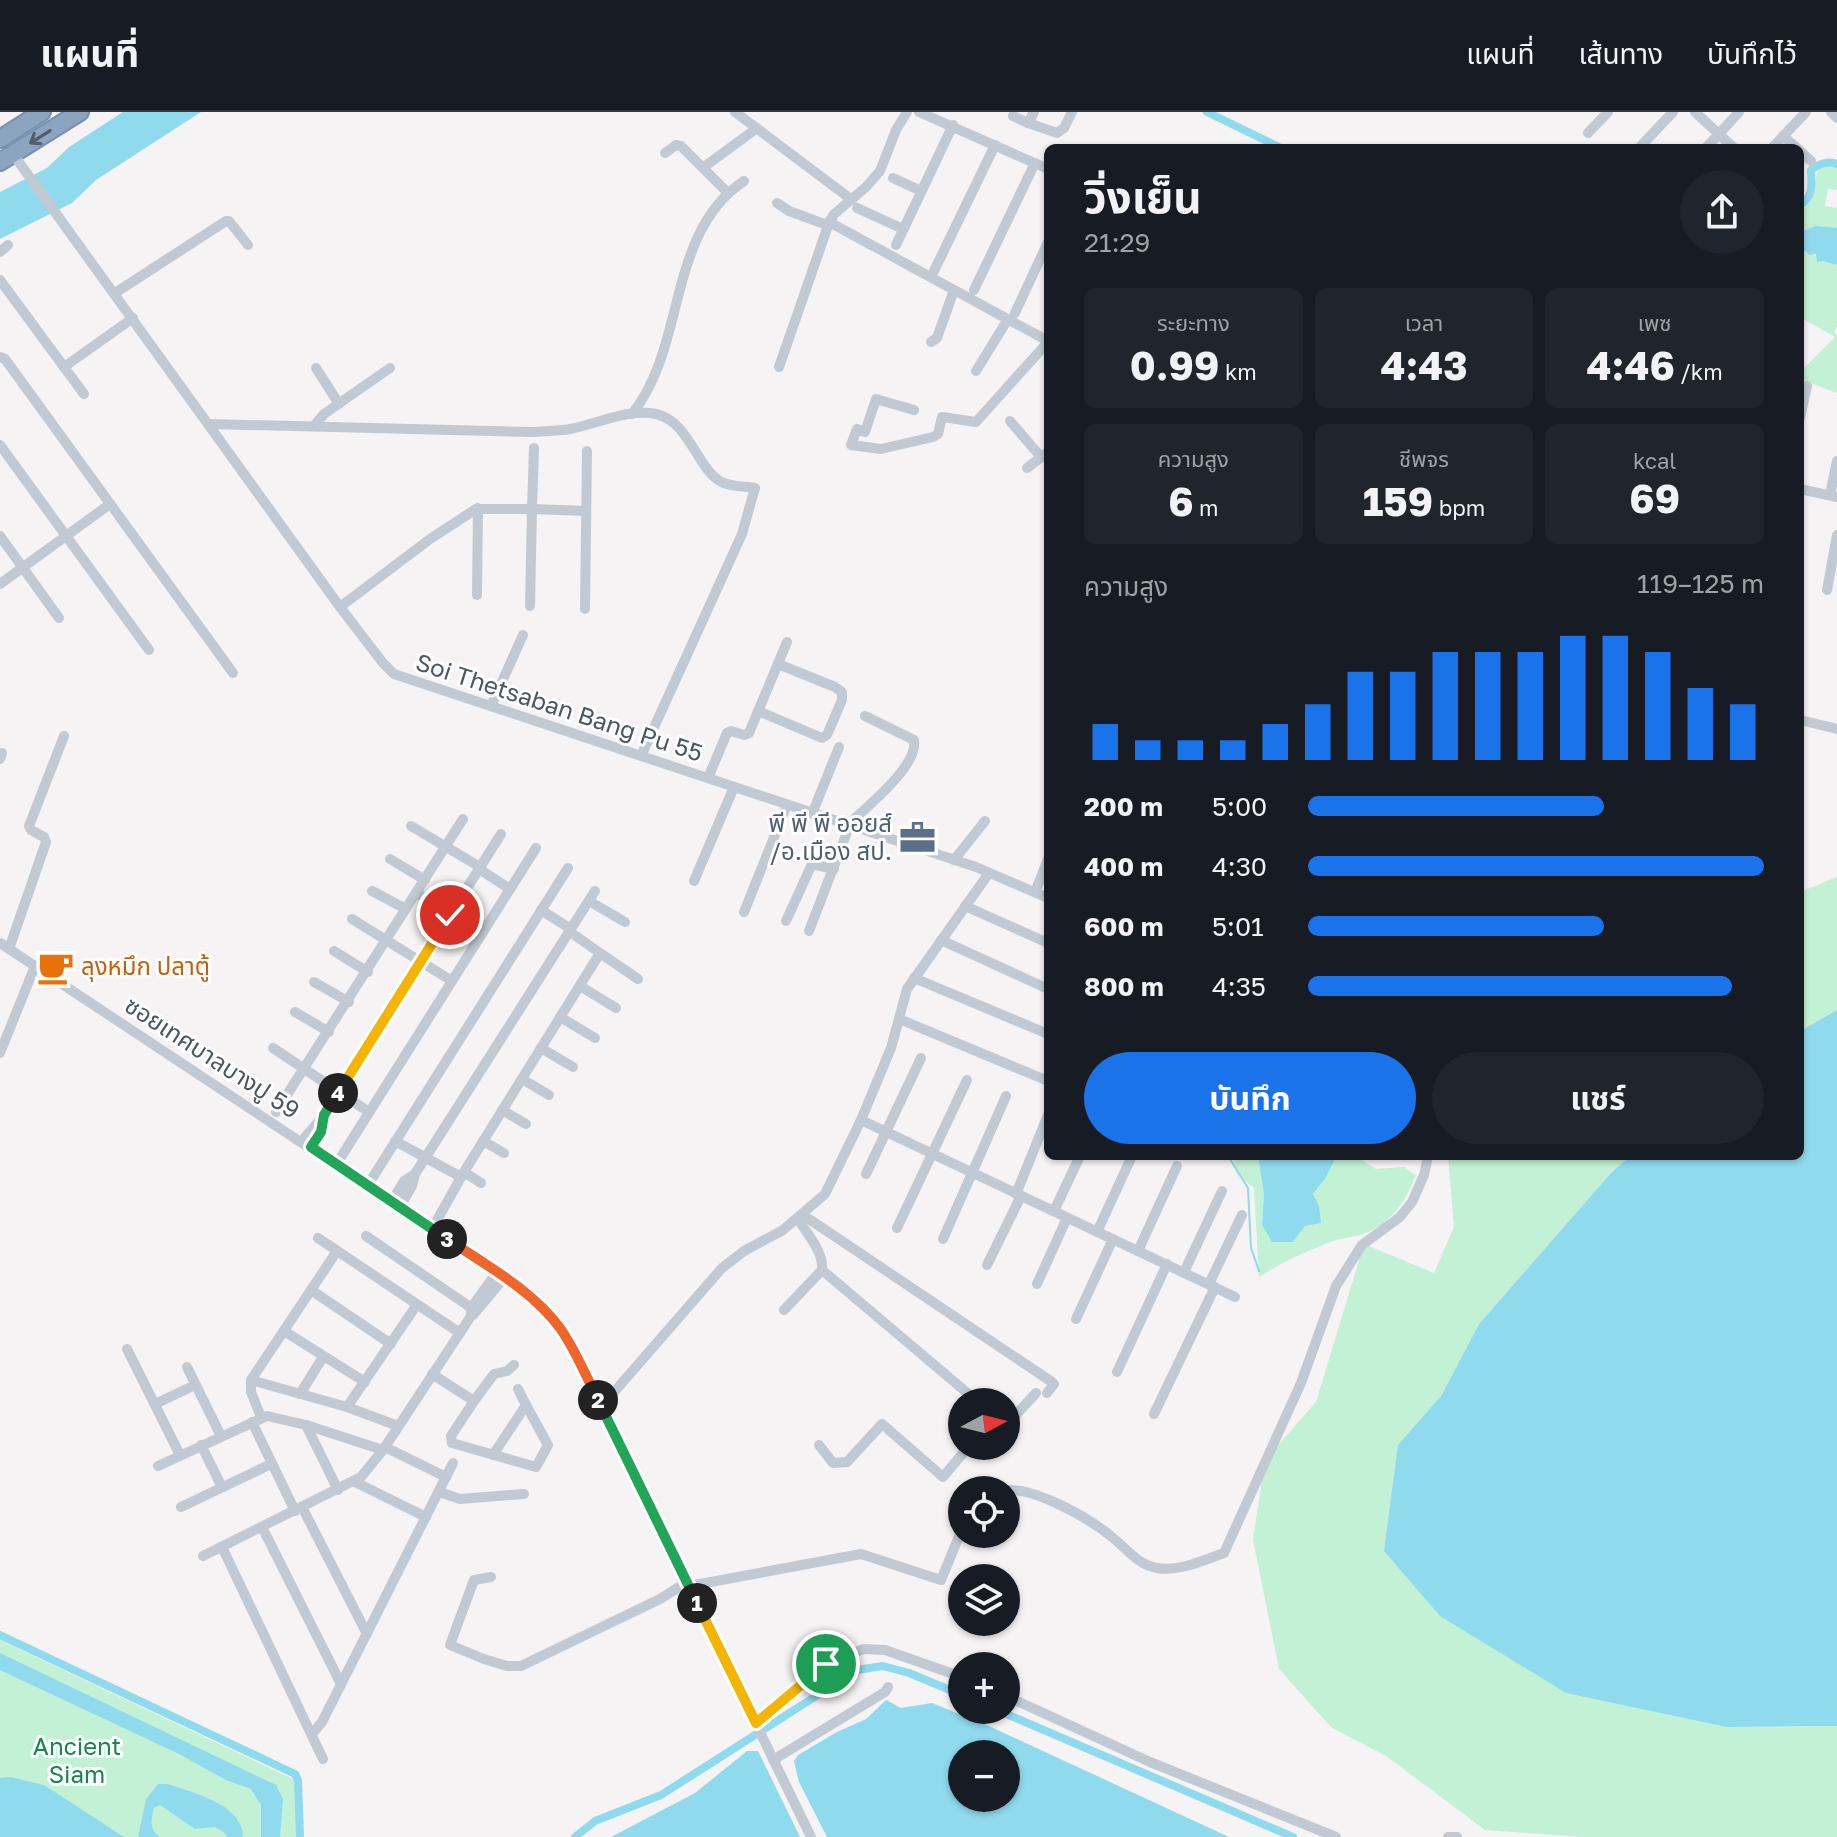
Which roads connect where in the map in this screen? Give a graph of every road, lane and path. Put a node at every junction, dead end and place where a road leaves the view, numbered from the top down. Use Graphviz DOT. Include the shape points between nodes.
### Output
graph roads {
  1 [pos="42,112"];
  2 [pos="80,112"];
  3 [pos="735,112"];
  4 [pos="907,112"];
  5 [pos="919,112"];
  6 [pos="1034,112"];
  7 [pos="1072,112"];
  8 [pos="1608,112"];
  9 [pos="1673,112"];
  10 [pos="1695,112"];
  11 [pos="1739,112"];
  12 [pos="1806,112"];
  13 [pos="1831,112"];
  14 [pos="932,115"];
  15 [pos="1013,116"];
  16 [pos="1837,118"];
  17 [pos="1028,123"];
  18 [pos="953,125"];
  19 [pos="757,128"];
  20 [pos="1588,133"];
  21 [pos="1719,134"];
  22 [pos="1783,136"];
  23 [pos="0,139"];
  24 [pos="1643,144"];
  25 [pos="1710,144"];
  26 [pos="1730,144"];
  27 [pos="1776,144"];
  28 [pos="1792,144"];
  29 [pos="995,145"];
  30 [pos="665,153"];
  31 [pos="1804,155"];
  32 [pos="6,158"];
  33 [pos="1811,161"];
  34 [pos="1035,163"];
  35 [pos="704,167"];
  36 [pos="1044,167"];
  37 [pos="893,178"];
  38 [pos="744,181"];
  39 [pos="921,191"];
  40 [pos="728,193"];
  41 [pos="851,200"];
  42 [pos="777,203"];
  43 [pos="829,223"];
  44 [pos="903,229"];
  45 [pos="248,245"];
  46 [pos="896,245"];
  47 [pos="1044,250"];
  48 [pos="934,271"];
  49 [pos="0,280"];
  50 [pos="954,290"];
  51 [pos="974,290"];
  52 [pos="115,293"];
  53 [pos="1011,316"];
  54 [pos="133,318"];
  55 [pos="1044,339"];
  56 [pos="931,342"];
  57 [pos="1044,346"];
  58 [pos="0,357"];
  59 [pos="64,367"];
  60 [pos="779,367"];
  61 [pos="316,368"];
  62 [pos="390,368"];
  63 [pos="976,371"];
  64 [pos="1807,386"];
  65 [pos="84,394"];
  66 [pos="1804,400"];
  67 [pos="339,404"];
  68 [pos="914,410"];
  69 [pos="632,414"];
  70 [pos="1010,421"];
  71 [pos="209,424"];
  72 [pos="314,426"];
  73 [pos="0,445"];
  74 [pos="534,448"];
  75 [pos="587,451"];
  76 [pos="1044,454"];
  77 [pos="1837,461"];
  78 [pos="1027,468"];
  79 [pos="1804,490"];
  80 [pos="1834,496"];
  81 [pos="110,504"];
  82 [pos="478,508"];
  83 [pos="532,509"];
  84 [pos="586,511"];
  85 [pos="1837,535"];
  86 [pos="0,536"];
  87 [pos="66,536"];
  88 [pos="22,567"];
  89 [pos="0,584"];
  90 [pos="1827,590"];
  91 [pos="477,595"];
  92 [pos="530,606"];
  93 [pos="340,607"];
  94 [pos="585,609"];
  95 [pos="59,618"];
  96 [pos="523,635"];
  97 [pos="787,642"];
  98 [pos="149,650"];
  99 [pos="778,664"];
  100 [pos="233,673"];
  101 [pos="491,706"];
  102 [pos="758,711"];
  103 [pos="865,716"];
  104 [pos="1804,721"];
  105 [pos="1837,729"];
  106 [pos="64,736"];
  107 [pos="839,747"];
  108 [pos="641,756"];
  109 [pos="708,778"];
  110 [pos="734,787"];
  111 [pos="787,805"];
  112 [pos="812,814"];
  113 [pos="463,819"];
  114 [pos="985,821"];
  115 [pos="411,826"];
  116 [pos="848,826"];
  117 [pos="501,834"];
  118 [pos="446,847"];
  119 [pos="536,848"];
  120 [pos="390,859"];
  121 [pos="954,860"];
  122 [pos="479,868"];
  123 [pos="568,868"];
  124 [pos="834,869"];
  125 [pos="1044,869"];
  126 [pos="989,873"];
  127 [pos="425,880"];
  128 [pos="694,881"];
  129 [pos="510,889"];
  130 [pos="372,891"];
  131 [pos="1035,892"];
  132 [pos="417,893"];
  133 [pos="1044,896"];
  134 [pos="965,906"];
  135 [pos="406,909"];
  136 [pos="541,910"];
  137 [pos="744,912"];
  138 [pos="450,915"];
  139 [pos="352,919"];
  140 [pos="786,921"];
  141 [pos="625,922"];
  142 [pos="570,931"];
  143 [pos="809,931"];
  144 [pos="481,935"];
  145 [pos="388,940"];
  146 [pos="941,940"];
  147 [pos="1044,941"];
  148 [pos="5,946"];
  149 [pos="334,951"];
  150 [pos="600,953"];
  151 [pos="421,962"];
  152 [pos="35,966"];
  153 [pos="368,972"];
  154 [pos="914,978"];
  155 [pos="638,979"];
  156 [pos="452,981"];
  157 [pos="314,982"];
  158 [pos="580,986"];
  159 [pos="1044,987"];
  160 [pos="349,1002"];
  161 [pos="616,1008"];
  162 [pos="295,1012"];
  163 [pos="560,1017"];
  164 [pos="899,1019"];
  165 [pos="329,1032"];
  166 [pos="1044,1032"];
  167 [pos="595,1038"];
  168 [pos="273,1048"];
  169 [pos="541,1048"];
  170 [pos="0,1053"];
  171 [pos="921,1058"];
  172 [pos="573,1067"];
  173 [pos="305,1068"];
  174 [pos="522,1079"];
  175 [pos="1044,1079"];
  176 [pos="967,1080"];
  177 [pos="339,1092"];
  178 [pos="549,1095"];
  179 [pos="1006,1096"];
  180 [pos="502,1110"];
  181 [pos="276,1112"];
  182 [pos="369,1112"];
  183 [pos="861,1120"];
  184 [pos="526,1124"];
  185 [pos="1044,1126"];
  186 [pos="886,1133"];
  187 [pos="395,1141"];
  188 [pos="483,1141"];
  189 [pos="307,1144"];
  190 [pos="504,1153"];
  191 [pos="931,1154"];
  192 [pos="341,1157"];
  193 [pos="426,1159"];
  194 [pos="1078,1160"];
  195 [pos="1130,1160"];
  196 [pos="1427,1160"];
  197 [pos="1177,1166"];
  198 [pos="866,1174"];
  199 [pos="462,1175"];
  200 [pos="973,1175"];
  201 [pos="373,1177"];
  202 [pos="481,1183"];
  203 [pos="1222,1191"];
  204 [pos="1019,1195"];
  205 [pos="396,1204"];
  206 [pos="1054,1211"];
  207 [pos="1242,1215"];
  208 [pos="800,1217"];
  209 [pos="1067,1218"];
  210 [pos="437,1220"];
  211 [pos="897,1228"];
  212 [pos="1097,1232"];
  213 [pos="366,1236"];
  214 [pos="318,1238"];
  215 [pos="943,1239"];
  216 [pos="1113,1239"];
  217 [pos="337,1251"];
  218 [pos="1138,1251"];
  219 [pos="1167,1264"];
  220 [pos="987,1265"];
  221 [pos="822,1270"];
  222 [pos="1184,1272"];
  223 [pos="500,1275"];
  224 [pos="1037,1284"];
  225 [pos="1212,1286"];
  226 [pos="311,1290"];
  227 [pos="1235,1297"];
  228 [pos="416,1306"];
  229 [pos="784,1310"];
  230 [pos="473,1312"];
  231 [pos="1076,1319"];
  232 [pos="284,1331"];
  233 [pos="460,1333"];
  234 [pos="391,1344"];
  235 [pos="127,1349"];
  236 [pos="323,1357"];
  237 [pos="514,1365"];
  238 [pos="187,1367"];
  239 [pos="1117,1372"];
  240 [pos="432,1374"];
  241 [pos="251,1380"];
  242 [pos="365,1382"];
  243 [pos="195,1385"];
  244 [pos="961,1388"];
  245 [pos="518,1389"];
  246 [pos="300,1394"];
  247 [pos="474,1401"];
  248 [pos="155,1404"];
  249 [pos="526,1405"];
  250 [pos="347,1407"];
  251 [pos="601,1407"];
  252 [pos="1020,1412"];
  253 [pos="1154,1414"];
  254 [pos="256,1420"];
  255 [pos="306,1425"];
  256 [pos="398,1426"];
  257 [pos="221,1436"];
  258 [pos="201,1445"];
  259 [pos="819,1445"];
  260 [pos="384,1448"];
  261 [pos="180,1455"];
  262 [pos="493,1455"];
  263 [pos="957,1460"];
  264 [pos="453,1463"];
  265 [pos="271,1464"];
  266 [pos="158,1466"];
  267 [pos="446,1477"];
  268 [pos="355,1482"];
  269 [pos="222,1487"];
  270 [pos="338,1490"];
  271 [pos="1020,1491"];
  272 [pos="439,1492"];
  273 [pos="524,1494"];
  274 [pos="181,1507"];
  275 [pos="299,1509"];
  276 [pos="426,1517"];
  277 [pos="262,1527"];
  278 [pos="222,1547"];
  279 [pos="954,1548"];
  280 [pos="203,1556"];
  281 [pos="491,1577"];
  282 [pos="688,1584"];
  283 [pos="367,1634"];
  284 [pos="948,1672"];
  285 [pos="341,1684"];
  286 [pos="888,1687"];
  287 [pos="1020,1702"];
  288 [pos="757,1726"];
  289 [pos="312,1734"];
  290 [pos="323,1759"];
  291 [pos="773,1760"];
  292 [pos="811,1837"];
  293 [pos="1336,1837"];
  294 [pos="1448,1837"];
  295 [pos="1457,1837"];
  1 -- 23 [label="highway"];
  2 -- 32 [label="highway, one-way"];
  3 -- 19 [label="street"];
  4 -- 41 [label="street" via="880,171"];
  5 -- 14 [label="street"];
  6 -- 17 [label="street"];
  7 -- 17 [label="street" via="1057,133"];
  8 -- 20 [label="street"];
  9 -- 24 [label="street"];
  10 -- 21 [label="street"];
  11 -- 21 [label="street"];
  12 -- 22 [label="street"];
  13 -- 16 [label="street"];
  14 -- 18 [label="street"];
  15 -- 17 [label="street"];
  18 -- 29 [label="street"];
  18 -- 39 [label="street"];
  19 -- 35 [label="street"];
  19 -- 41 [label="street"];
  21 -- 25 [label="street"];
  21 -- 26 [label="street"];
  22 -- 27 [label="street"];
  22 -- 28 [label="street"];
  29 -- 34 [label="street"];
  29 -- 48 [label="street"];
  30 -- 35 [label="street" via="679,146"];
  31 -- 33 [label="street"];
  32 -- 52 [label="street, Soi Thetsaban Bang Pu 55" via="23,169"];
  34 -- 36 [label="street"];
  34 -- 51 [label="street"];
  35 -- 40 [label="street"];
  37 -- 39 [label="street"];
  38 -- 40 [label="street"];
  39 -- 44 [label="street"];
  40 -- 69 [label="street" via="700,232 656,371"];
  41 -- 43 [label="street"];
  41 -- 44 [label="street"];
  42 -- 43 [label="street"];
  43 -- 50 [label="street"];
  43 -- 60 [label="street"];
  44 -- 46 [label="street"];
  45 -- 52 [label="street" via="226,221"];
  47 -- 53 [label="street"];
  49 -- 59 [label="street"];
  50 -- 53 [label="street"];
  50 -- 56 [label="street"];
  52 -- 54 [label="street, Soi Thetsaban Bang Pu 55"];
  53 -- 55 [label="street"];
  53 -- 63 [label="street"];
  54 -- 59 [label="street"];
  54 -- 71 [label="street, Soi Thetsaban Bang Pu 55"];
  57 -- 68 [label="street" via="976,422 942,417 933,437 881,449 851,445 857,429 865,432 876,399"];
  58 -- 81 [label="street"];
  59 -- 65 [label="street"];
  61 -- 67 [label="street"];
  62 -- 67 [label="street"];
  64 -- 66 [label="street"];
  67 -- 72 [label="street"];
  69 -- 72 [label="street" via="552,431"];
  69 -- 108 [label="street" via="665,417 716,479 755,488 742,534"];
  70 -- 76 [label="street"];
  71 -- 72 [label="street"];
  71 -- 93 [label="street, Soi Thetsaban Bang Pu 55"];
  73 -- 87 [label="street"];
  74 -- 83 [label="street"];
  75 -- 84 [label="street"];
  76 -- 78 [label="street"];
  77 -- 80 [label="street"];
  79 -- 80 [label="street"];
  81 -- 87 [label="street"];
  81 -- 100 [label="street"];
  82 -- 83 [label="street"];
  82 -- 91 [label="street"];
  82 -- 93 [label="street"];
  83 -- 84 [label="street"];
  83 -- 92 [label="street"];
  84 -- 94 [label="street"];
  85 -- 90 [label="street"];
  86 -- 88 [label="street"];
  87 -- 88 [label="street"];
  87 -- 98 [label="street"];
  88 -- 89 [label="street"];
  88 -- 95 [label="street"];
  93 -- 101 [label="street, Soi Thetsaban Bang Pu 55" via="394,674"];
  96 -- 101 [label="street"];
  97 -- 99 [label="street"];
  99 -- 102 [label="street"];
  99 -- 102 [label="street" via="839,690 837,712 822,738"];
  101 -- 108 [label="street, Soi Thetsaban Bang Pu 55"];
  102 -- 109 [label="street" via="749,733 727,733"];
  103 -- 116 [label="street" via="915,745 908,766"];
  104 -- 105 [label="street"];
  106 -- 148 [label="street" via="29,826 46,842"];
  107 -- 112 [label="street"];
  108 -- 109 [label="street, Soi Thetsaban Bang Pu 55"];
  109 -- 110 [label="street, Soi Thetsaban Bang Pu 55"];
  110 -- 111 [label="street, Soi Thetsaban Bang Pu 55"];
  110 -- 128 [label="street"];
  111 -- 112 [label="street, Soi Thetsaban Bang Pu 55"];
  111 -- 137 [label="street"];
  112 -- 116 [label="street, Soi Thetsaban Bang Pu 55"];
  113 -- 118 [label="street"];
  114 -- 121 [label="street"];
  115 -- 118 [label="street"];
  116 -- 121 [label="street, Soi Thetsaban Bang Pu 55"];
  116 -- 124 [label="street"];
  117 -- 122 [label="street"];
  118 -- 122 [label="street"];
  118 -- 127 [label="street"];
  119 -- 129 [label="street"];
  120 -- 127 [label="street"];
  121 -- 126 [label="street, Soi Thetsaban Bang Pu 55"];
  122 -- 129 [label="street"];
  122 -- 138 [label="street"];
  123 -- 136 [label="street"];
  124 -- 140 [label="street" via="812,864"];
  124 -- 143 [label="street"];
  125 -- 131 [label="street"];
  126 -- 131 [label="street, Soi Thetsaban Bang Pu 55"];
  126 -- 134 [label="street"];
  127 -- 132 [label="street"];
  129 -- 144 [label="street"];
  130 -- 135 [label="street"];
  131 -- 133 [label="street, Soi Thetsaban Bang Pu 55"];
  132 -- 135 [label="street"];
  132 -- 138 [label="street"];
  134 -- 146 [label="street"];
  134 -- 147 [label="street"];
  135 -- 145 [label="street"];
  136 -- 142 [label="street"];
  136 -- 187 [label="street"];
  138 -- 144 [label="street"];
  138 -- 151 [label="street"];
  139 -- 145 [label="street"];
  141 -- 142 [label="street" via="592,896"];
  142 -- 150 [label="street"];
  142 -- 193 [label="street"];
  144 -- 156 [label="street"];
  145 -- 151 [label="street"];
  145 -- 153 [label="street"];
  146 -- 154 [label="street"];
  146 -- 159 [label="street"];
  148 -- 152 [label="street, ซอยเทศบาลบางปู 59"];
  149 -- 153 [label="street"];
  150 -- 155 [label="street"];
  150 -- 158 [label="street"];
  151 -- 156 [label="street"];
  151 -- 177 [label="street"];
  152 -- 170 [label="street"];
  152 -- 189 [label="street, ซอยเทศบาลบางปู 59"];
  153 -- 160 [label="street"];
  154 -- 164 [label="street"];
  154 -- 166 [label="street"];
  156 -- 182 [label="street"];
  157 -- 160 [label="street"];
  158 -- 161 [label="street"];
  158 -- 163 [label="street"];
  160 -- 165 [label="street"];
  162 -- 165 [label="street"];
  163 -- 167 [label="street"];
  163 -- 169 [label="street"];
  164 -- 175 [label="street"];
  164 -- 183 [label="street"];
  165 -- 173 [label="street"];
  168 -- 173 [label="street"];
  169 -- 172 [label="street"];
  169 -- 174 [label="street"];
  171 -- 186 [label="street"];
  173 -- 177 [label="street"];
  173 -- 181 [label="street"];
  174 -- 178 [label="street"];
  174 -- 180 [label="street"];
  176 -- 191 [label="street"];
  177 -- 182 [label="street"];
  177 -- 189 [label="street"];
  179 -- 200 [label="street"];
  180 -- 184 [label="street"];
  180 -- 188 [label="street"];
  182 -- 192 [label="street"];
  183 -- 186 [label="street"];
  183 -- 208 [label="street" via="825,1194"];
  185 -- 204 [label="street"];
  186 -- 191 [label="street"];
  186 -- 198 [label="street"];
  187 -- 193 [label="street"];
  187 -- 201 [label="street"];
  188 -- 190 [label="street"];
  188 -- 199 [label="street"];
  189 -- 205 [label="street, ซอยเทศบาลบางปู 59"];
  191 -- 200 [label="street"];
  191 -- 211 [label="street"];
  193 -- 199 [label="street"];
  193 -- 205 [label="street" via="404,1181"];
  194 -- 206 [label="street"];
  195 -- 212 [label="street"];
  196 -- 271 [label="street" via="1412,1202 1362,1245 1336,1286 1301,1383 1224,1553 1168,1569 1142,1564 1080,1517"];
  197 -- 218 [label="street"];
  199 -- 202 [label="street"];
  199 -- 210 [label="street"];
  200 -- 204 [label="street"];
  200 -- 215 [label="street"];
  203 -- 222 [label="street"];
  204 -- 206 [label="street"];
  204 -- 220 [label="street"];
  205 -- 223 [label="street, ซอยเทศบาลบางปู 59"];
  206 -- 209 [label="street"];
  207 -- 225 [label="street"];
  208 -- 221 [label="street" via="819,1252"];
  208 -- 251 [label="street" via="722,1268"];
  208 -- 252 [label="street" via="1054,1384"];
  209 -- 212 [label="street"];
  209 -- 224 [label="street"];
  212 -- 216 [label="street"];
  213 -- 230 [label="street"];
  214 -- 217 [label="street"];
  216 -- 218 [label="street"];
  216 -- 231 [label="street"];
  217 -- 226 [label="street"];
  217 -- 228 [label="street"];
  218 -- 219 [label="street"];
  219 -- 222 [label="street"];
  219 -- 239 [label="street"];
  221 -- 229 [label="street"];
  221 -- 244 [label="street"];
  222 -- 225 [label="street"];
  223 -- 230 [label="street"];
  223 -- 251 [label="street, ซอยเทศบาลบางปู 59" via="558,1326"];
  225 -- 227 [label="street"];
  225 -- 253 [label="street"];
  226 -- 232 [label="street"];
  226 -- 234 [label="street"];
  228 -- 233 [label="street"];
  228 -- 234 [label="street"];
  230 -- 233 [label="street"];
  232 -- 236 [label="street"];
  232 -- 241 [label="street"];
  233 -- 240 [label="street"];
  234 -- 242 [label="street"];
  235 -- 248 [label="street"];
  236 -- 242 [label="street"];
  236 -- 246 [label="street"];
  237 -- 247 [label="street" via="494,1374"];
  238 -- 243 [label="street"];
  240 -- 247 [label="street"];
  240 -- 256 [label="street"];
  241 -- 246 [label="street"];
  241 -- 254 [label="street"];
  242 -- 250 [label="street"];
  243 -- 248 [label="street"];
  243 -- 257 [label="street"];
  245 -- 249 [label="street"];
  246 -- 250 [label="street"];
  247 -- 262 [label="street" via="451,1440"];
  248 -- 261 [label="street"];
  249 -- 262 [label="street"];
  249 -- 262 [label="street" via="548,1445 537,1466"];
  250 -- 256 [label="street"];
  251 -- 282 [label="street, ซอยเทศบาลบางปู 59"];
  254 -- 255 [label="street" via="273,1416"];
  254 -- 257 [label="street"];
  254 -- 265 [label="street"];
  255 -- 260 [label="street"];
  255 -- 270 [label="street"];
  256 -- 260 [label="street"];
  257 -- 258 [label="street"];
  258 -- 261 [label="street"];
  258 -- 269 [label="street"];
  259 -- 263 [label="street" via="833,1463 847,1462 882,1424 943,1477"];
  260 -- 267 [label="street"];
  260 -- 268 [label="street"];
  261 -- 266 [label="street"];
  264 -- 267 [label="street"];
  265 -- 269 [label="street"];
  265 -- 275 [label="street"];
  267 -- 272 [label="street"];
  268 -- 270 [label="street"];
  268 -- 276 [label="street"];
  269 -- 274 [label="street"];
  270 -- 275 [label="street"];
  272 -- 273 [label="street" via="460,1499"];
  272 -- 276 [label="street"];
  275 -- 277 [label="street"];
  275 -- 283 [label="street"];
  276 -- 283 [label="street"];
  277 -- 278 [label="street"];
  277 -- 285 [label="street"];
  278 -- 280 [label="street"];
  278 -- 289 [label="street"];
  279 -- 282 [label="street" via="941,1580 861,1554"];
  281 -- 282 [label="street" via="474,1580 450,1645 516,1667"];
  282 -- 288 [label="street, ซอยเทศบาลบางปู 59"];
  283 -- 285 [label="street"];
  284 -- 288 [label="street" via="900,1654 863,1649 816,1670"];
  285 -- 289 [label="street"];
  286 -- 291 [label="street"];
  287 -- 293 [label="street"];
  288 -- 291 [label="street, ซอยเทศบาลบางปู 59"];
  289 -- 290 [label="street"];
  291 -- 292 [label="street, ซอยเทศบาลบางปู 59"];
  294 -- 295 [label="street"];
}
